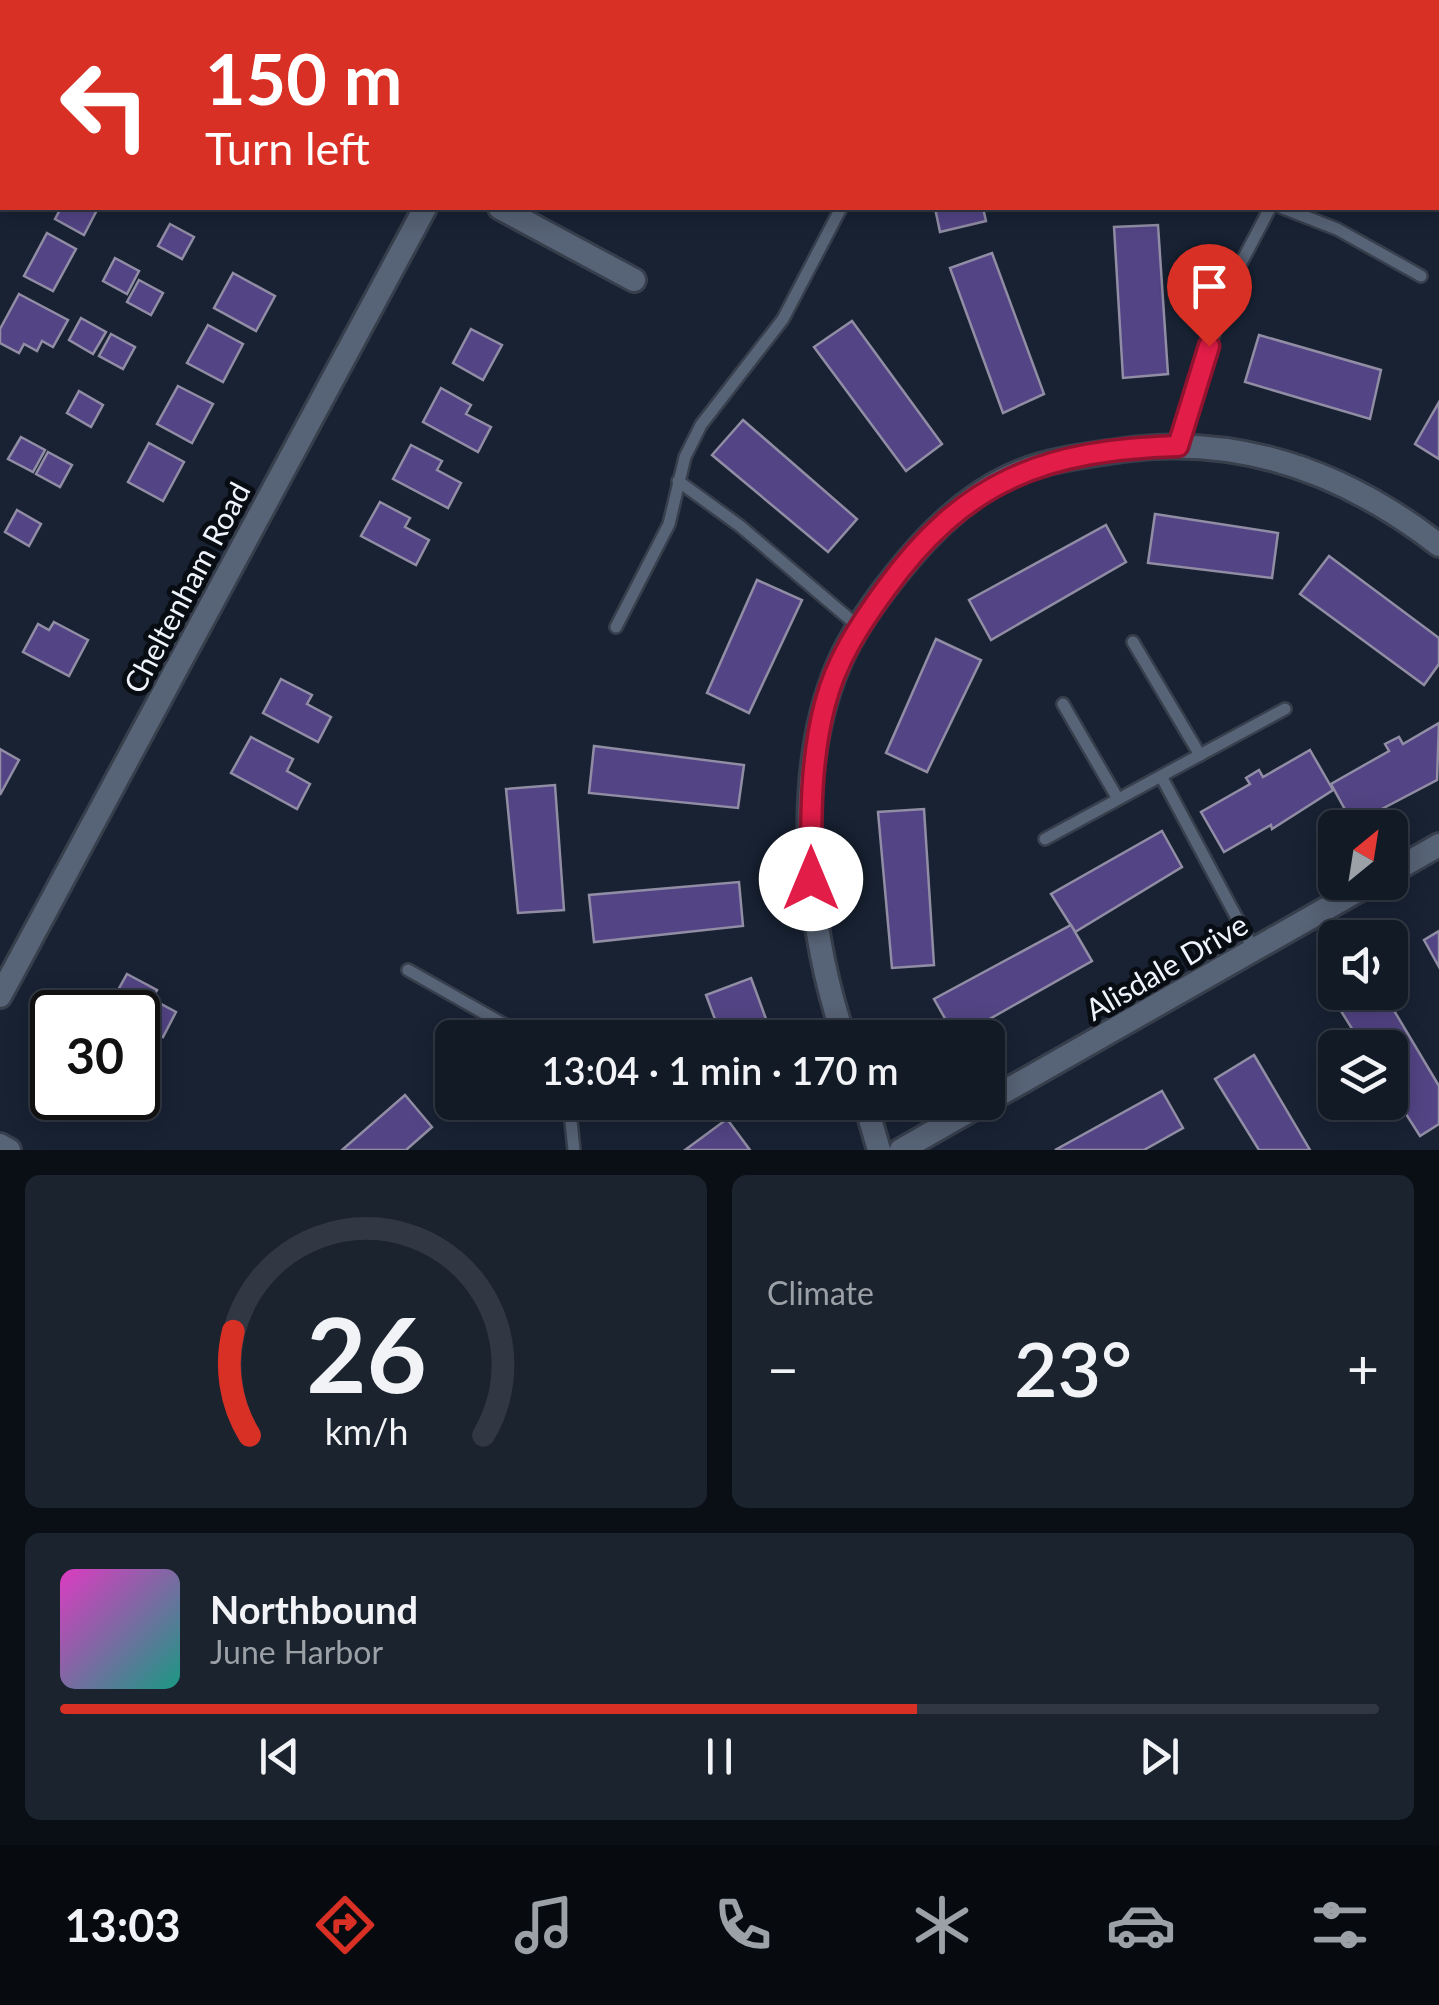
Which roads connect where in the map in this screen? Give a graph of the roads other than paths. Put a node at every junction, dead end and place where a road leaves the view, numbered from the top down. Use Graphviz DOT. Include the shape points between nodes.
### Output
graph roads {
  1 [pos="424,210"];
  2 [pos="504,210"];
  3 [pos="840,210"];
  4 [pos="1269,210"];
  5 [pos="1288,210"];
  6 [pos="1421,276"];
  7 [pos="634,280"];
  8 [pos="1178,446"];
  9 [pos="678,482"];
  10 [pos="1439,546"];
  11 [pos="616,627"];
  12 [pos="859,627"];
  13 [pos="1133,642"];
  14 [pos="1063,704"];
  15 [pos="1285,709"];
  16 [pos="1200,754"];
  17 [pos="1160,776"];
  18 [pos="1118,799"];
  19 [pos="1045,839"];
  20 [pos="1439,845"];
  21 [pos="1408,863"];
  22 [pos="1342,900"];
  23 [pos="1254,950"];
  24 [pos="408,970"];
  25 [pos="0,996"];
  26 [pos="496,1020"];
  27 [pos="839,1020"];
  28 [pos="1005,1091"];
  29 [pos="571,1120"];
  30 [pos="870,1120"];
  31 [pos="954,1120"];
  32 [pos="0,1145"];
  33 [pos="9,1150"];
  34 [pos="574,1150"];
  35 [pos="878,1150"];
  36 [pos="902,1150"];
  1 -- 25 [label="street, Cheltenham Road"];
  2 -- 7 [label="street"];
  3 -- 9 [label="lane" via="783,319 701,425"];
  4 -- 8 [label="lane" via="1229,286"];
  5 -- 6 [label="lane"];
  8 -- 10 [label="street" via="1285,460 1380,502"];
  8 -- 12 [label="street" via="1084,456 1021,471 983,491 922,544"];
  9 -- 11 [label="lane" via="669,524"];
  9 -- 12 [label="lane"];
  12 -- 27 [label="street" via="825,702 811,828 821,951"];
  13 -- 16 [label="lane"];
  14 -- 18 [label="lane"];
  15 -- 16 [label="lane"];
  16 -- 17 [label="lane"];
  17 -- 18 [label="lane"];
  17 -- 23 [label="lane"];
  18 -- 19 [label="lane"];
  20 -- 21 [label="street"];
  22 -- 23 [label="street, Alisdale Drive"];
  23 -- 28 [label="street, Alisdale Drive"];
  24 -- 26 [label="lane"];
  29 -- 34 [label="lane"];
  30 -- 35 [label="street"];
  31 -- 36 [label="street, Alisdale Drive"];
  32 -- 33 [label="street"];
}
